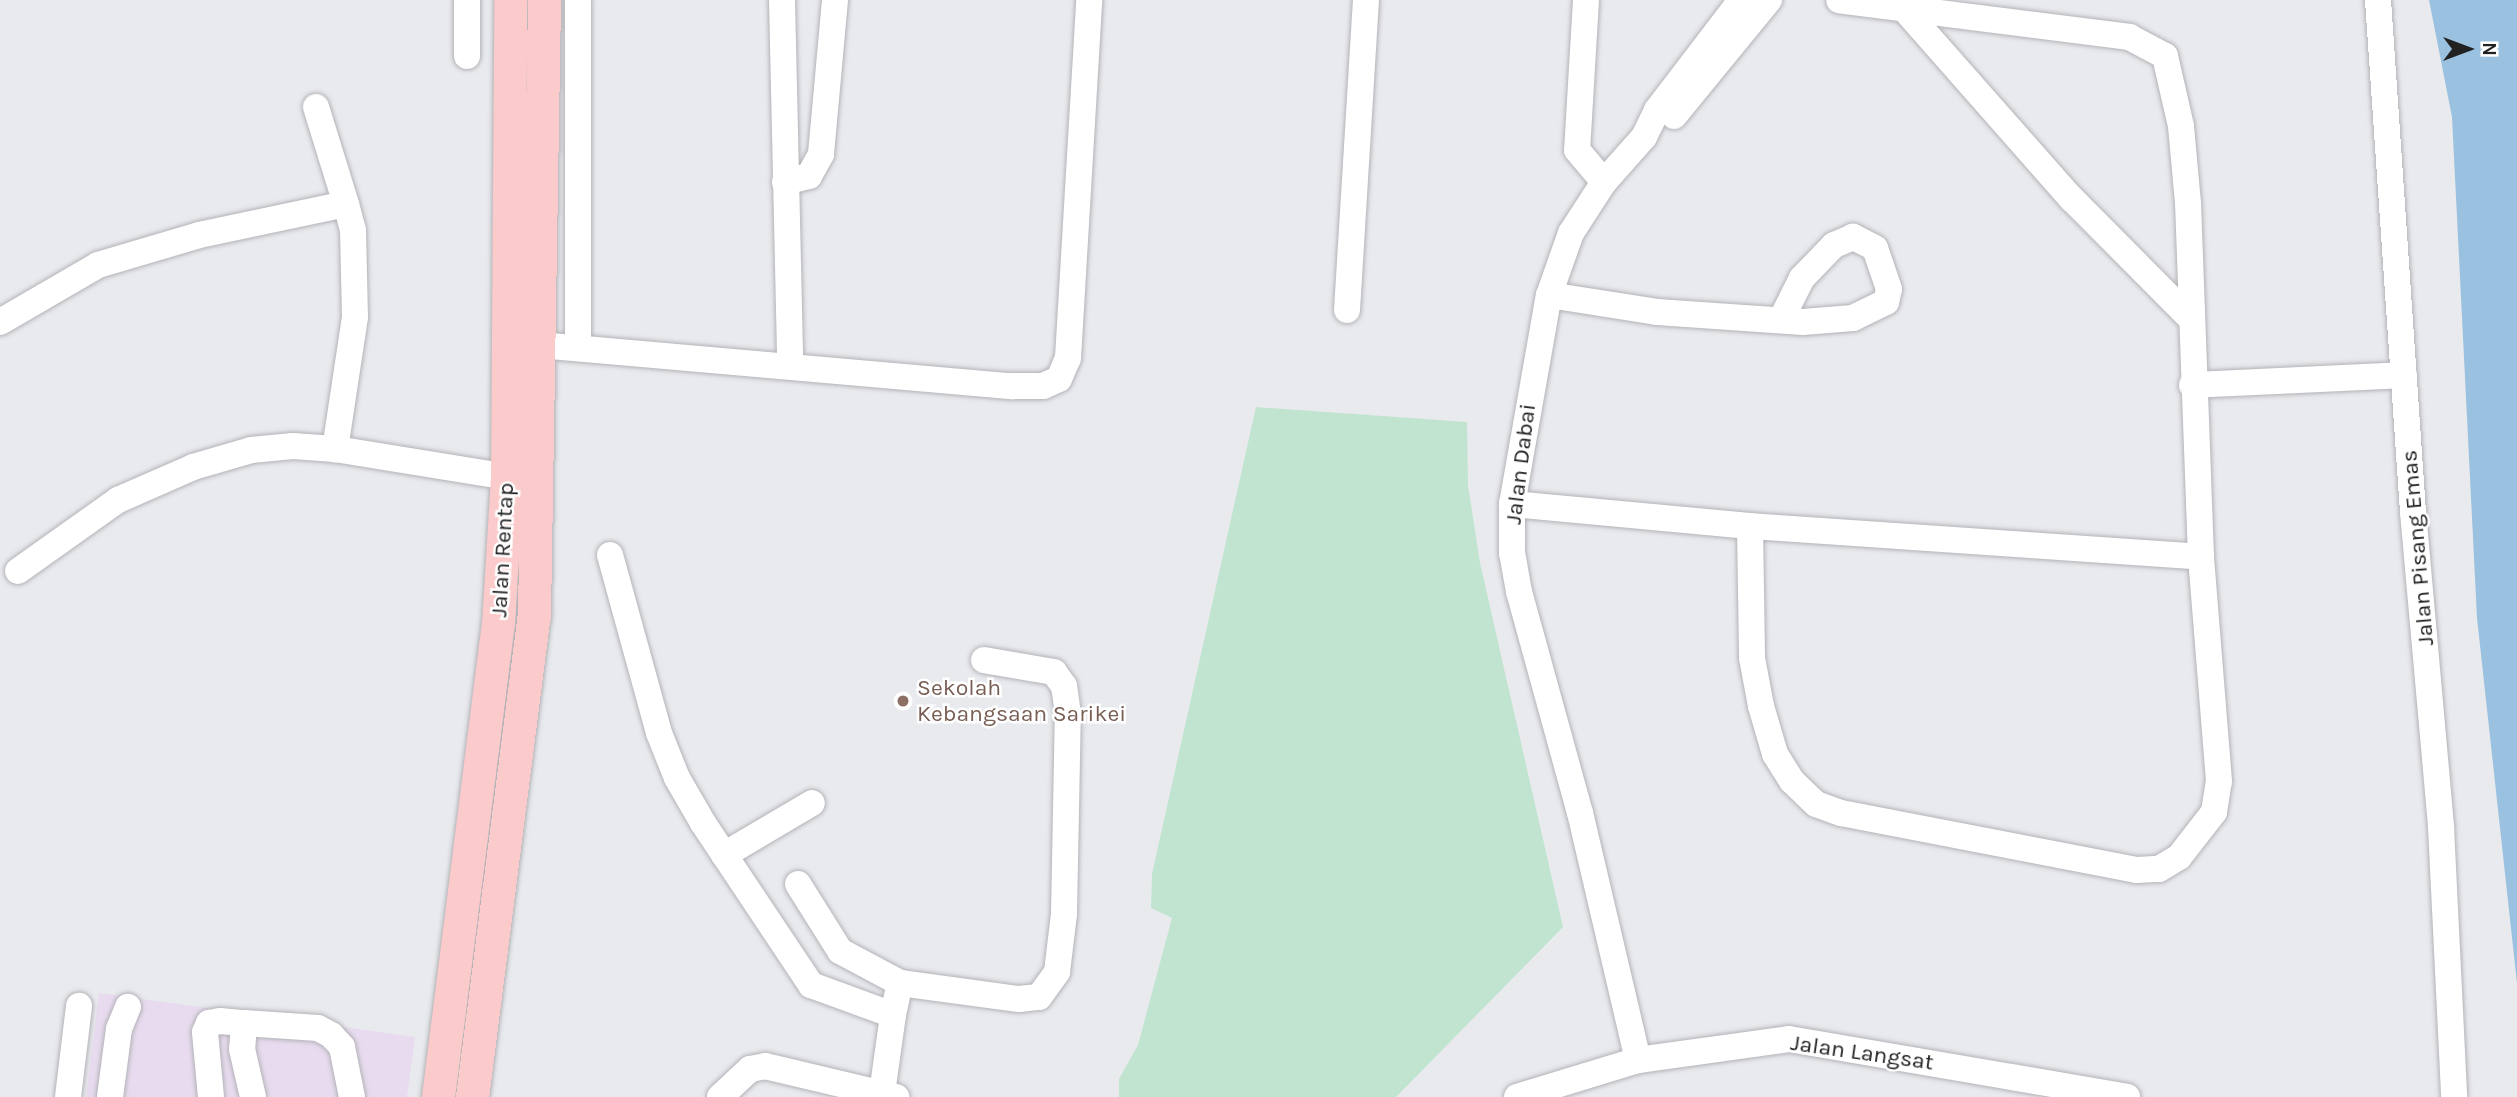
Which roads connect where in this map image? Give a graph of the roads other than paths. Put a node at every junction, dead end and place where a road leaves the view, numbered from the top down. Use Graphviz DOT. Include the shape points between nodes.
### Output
graph roads {
  1 [pos="467,0"];
  2 [pos="510,0"];
  3 [pos="544,0"];
  4 [pos="578,0"];
  5 [pos="782,0"];
  6 [pos="835,0"];
  7 [pos="1089,0"];
  8 [pos="1366,0"];
  9 [pos="1586,0"];
  10 [pos="1741,0"];
  11 [pos="1769,0"];
  12 [pos="1839,0"];
  13 [pos="2378,0"];
  14 [pos="1906,11"];
  15 [pos="467,55"];
  16 [pos="316,107"];
  17 [pos="1644,137"];
  18 [pos="785,181"];
  19 [pos="1604,181"];
  20 [pos="346,204"];
  21 [pos="1549,295"];
  22 [pos="1347,310"];
  23 [pos="1782,318"];
  24 [pos="2190,318"];
  25 [pos="0,321"];
  26 [pos="539,345"];
  27 [pos="578,348"];
  28 [pos="790,366"];
  29 [pos="2404,375"];
  30 [pos="2192,384"];
  31 [pos="335,449"];
  32 [pos="507,477"];
  33 [pos="1512,505"];
  34 [pos="1750,526"];
  35 [pos="610,555"];
  36 [pos="2201,557"];
  37 [pos="18,571"];
  38 [pos="984,660"];
  39 [pos="812,803"];
  40 [pos="724,855"];
  41 [pos="797,884"];
  42 [pos="900,983"];
  43 [pos="79,1006"];
  44 [pos="128,1007"];
  45 [pos="893,1015"];
  46 [pos="244,1023"];
  47 [pos="1639,1060"];
  48 [pos="2020,1088"];
  49 [pos="889,1095"];
  50 [pos="68,1097"];
  51 [pos="110,1097"];
  52 [pos="211,1097"];
  53 [pos="253,1097"];
  54 [pos="352,1097"];
  55 [pos="438,1097"];
  56 [pos="472,1097"];
  57 [pos="720,1097"];
  58 [pos="1517,1097"];
  59 [pos="2127,1097"];
  60 [pos="2454,1097"];
  1 -- 15 [label="street"];
  2 -- 32 [label="main road, Jalan Rentap"];
  3 -- 26 [label="main road, Jalan Rentap"];
  4 -- 27 [label="street"];
  5 -- 18 [label="street"];
  6 -- 18 [label="street" via="821,155 809,176"];
  7 -- 28 [label="street" via="1068,358 1059,379 1043,386 1012,386"];
  8 -- 22 [label="street"];
  9 -- 19 [label="street" via="1577,150"];
  10 -- 17 [label="street, Jalan Dabai" via="1657,110"];
  11 -- 17 [label="street" via="1673,117"];
  12 -- 14 [label="street"];
  13 -- 29 [label="street, Jalan Pisang Emas"];
  14 -- 24 [label="street" via="2072,199"];
  14 -- 24 [label="street" via="2010,19 2130,37 2165,56 2181,125"];
  16 -- 20 [label="street"];
  17 -- 19 [label="street, Jalan Dabai"];
  18 -- 28 [label="street"];
  19 -- 21 [label="street, Jalan Dabai" via="1571,233"];
  20 -- 25 [label="street" via="199,235 98,265"];
  20 -- 31 [label="street" via="354,244 355,317"];
  21 -- 23 [label="street" via="1657,312"];
  21 -- 33 [label="street, Jalan Dabai"];
  24 -- 30 [label="street"];
  26 -- 27 [label="street"];
  26 -- 56 [label="main road, Jalan Rentap" via="534,616"];
  27 -- 28 [label="street"];
  29 -- 30 [label="street"];
  29 -- 60 [label="street, Jalan Pisang Emas" via="2441,827"];
  30 -- 36 [label="street"];
  31 -- 32 [label="street"];
  31 -- 37 [label="street" via="251,450 193,467 118,500"];
  32 -- 55 [label="main road, Jalan Rentap" via="484,755"];
  33 -- 34 [label="street"];
  33 -- 47 [label="street, Jalan Dabai" via="1512,554 1519,592 1580,813"];
  34 -- 36 [label="street"];
  34 -- 36 [label="street" via="1752,658 1761,706 1775,754 1792,781 1816,804 1842,813 2137,870 2159,869 2179,857 2214,812 2219,781"];
  35 -- 40 [label="street" via="659,733 677,778"];
  38 -- 42 [label="street" via="1054,671 1063,686 1068,713 1064,914 1056,972 1038,997 1019,999"];
  39 -- 40 [label="street"];
  40 -- 45 [label="street" via="811,985"];
  41 -- 42 [label="street" via="840,951"];
  42 -- 45 [label="street"];
  43 -- 50 [label="street"];
  44 -- 51 [label="street" via="118,1029"];
  45 -- 49 [label="street"];
  46 -- 52 [label="street" via="209,1023 205,1032"];
  46 -- 53 [label="street" via="242,1049"];
  46 -- 54 [label="street" via="318,1028 331,1035 342,1047"];
  47 -- 48 [label="street, Jalan Langsat" via="1789,1039"];
  47 -- 58 [label="street, Jalan Langsat"];
  48 -- 59 [label="street, Jalan Langsat"];
  49 -- 57 [label="street" via="765,1066 750,1069"];
}
